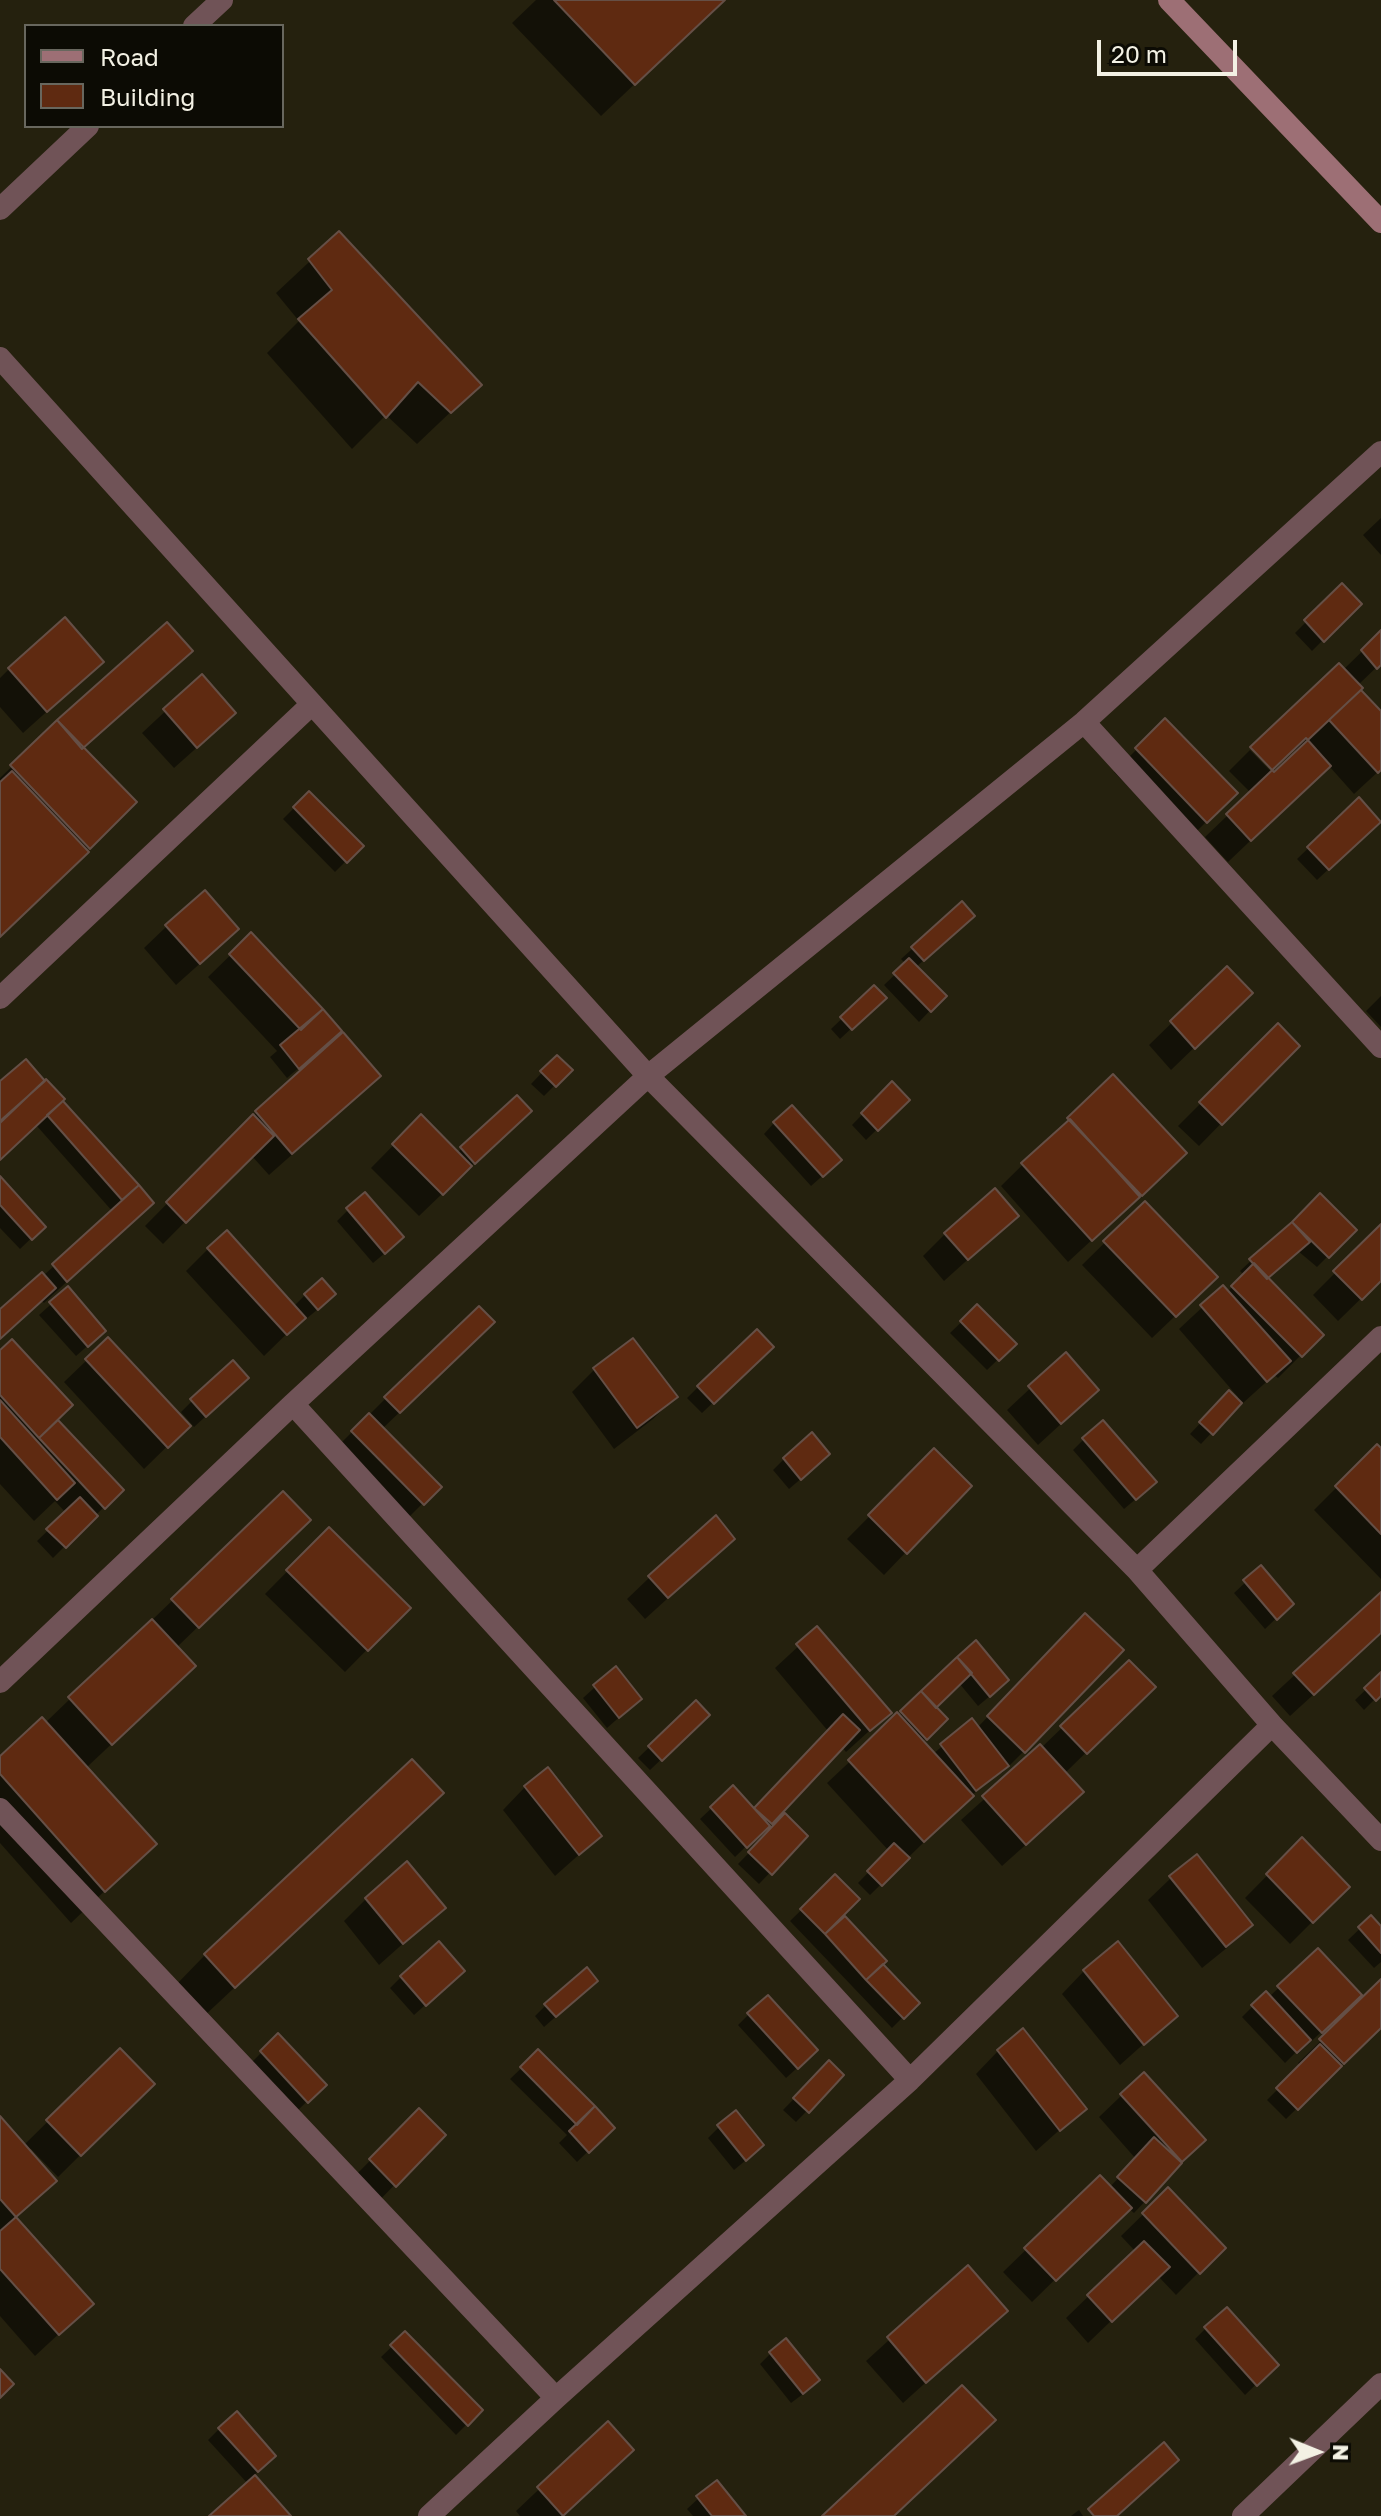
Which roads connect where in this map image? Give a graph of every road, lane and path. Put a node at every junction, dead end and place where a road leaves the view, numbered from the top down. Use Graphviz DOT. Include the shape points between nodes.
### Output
graph roads {
  1 [pos="222,0"];
  2 [pos="1169,0"];
  3 [pos="196,24"];
  4 [pos="86,128"];
  5 [pos="0,209"];
  6 [pos="1381,222"];
  7 [pos="0,358"];
  8 [pos="1381,452"];
  9 [pos="312,704"];
  10 [pos="1084,722"];
  11 [pos="0,998"];
  12 [pos="1381,1047"];
  13 [pos="648,1076"];
  14 [pos="1381,1337"];
  15 [pos="293,1404"];
  16 [pos="1137,1570"];
  17 [pos="0,1682"];
  18 [pos="1272,1725"];
  19 [pos="0,1809"];
  20 [pos="1381,1840"];
  21 [pos="910,2080"];
  22 [pos="1381,2384"];
  23 [pos="556,2398"];
  24 [pos="429,2516"];
  25 [pos="1243,2516"];
  1 -- 3 [label="street"];
  2 -- 6 [label="main road"];
  4 -- 5 [label="street"];
  7 -- 9 [label="street"];
  8 -- 10 [label="street"];
  9 -- 11 [label="street"];
  9 -- 13 [label="street"];
  10 -- 12 [label="street"];
  10 -- 13 [label="street"];
  13 -- 15 [label="street"];
  13 -- 16 [label="street"];
  14 -- 16 [label="street"];
  15 -- 17 [label="street"];
  15 -- 21 [label="street"];
  16 -- 18 [label="street"];
  18 -- 20 [label="street"];
  18 -- 21 [label="street"];
  19 -- 23 [label="street"];
  21 -- 23 [label="street"];
  22 -- 25 [label="street"];
  23 -- 24 [label="street"];
}
